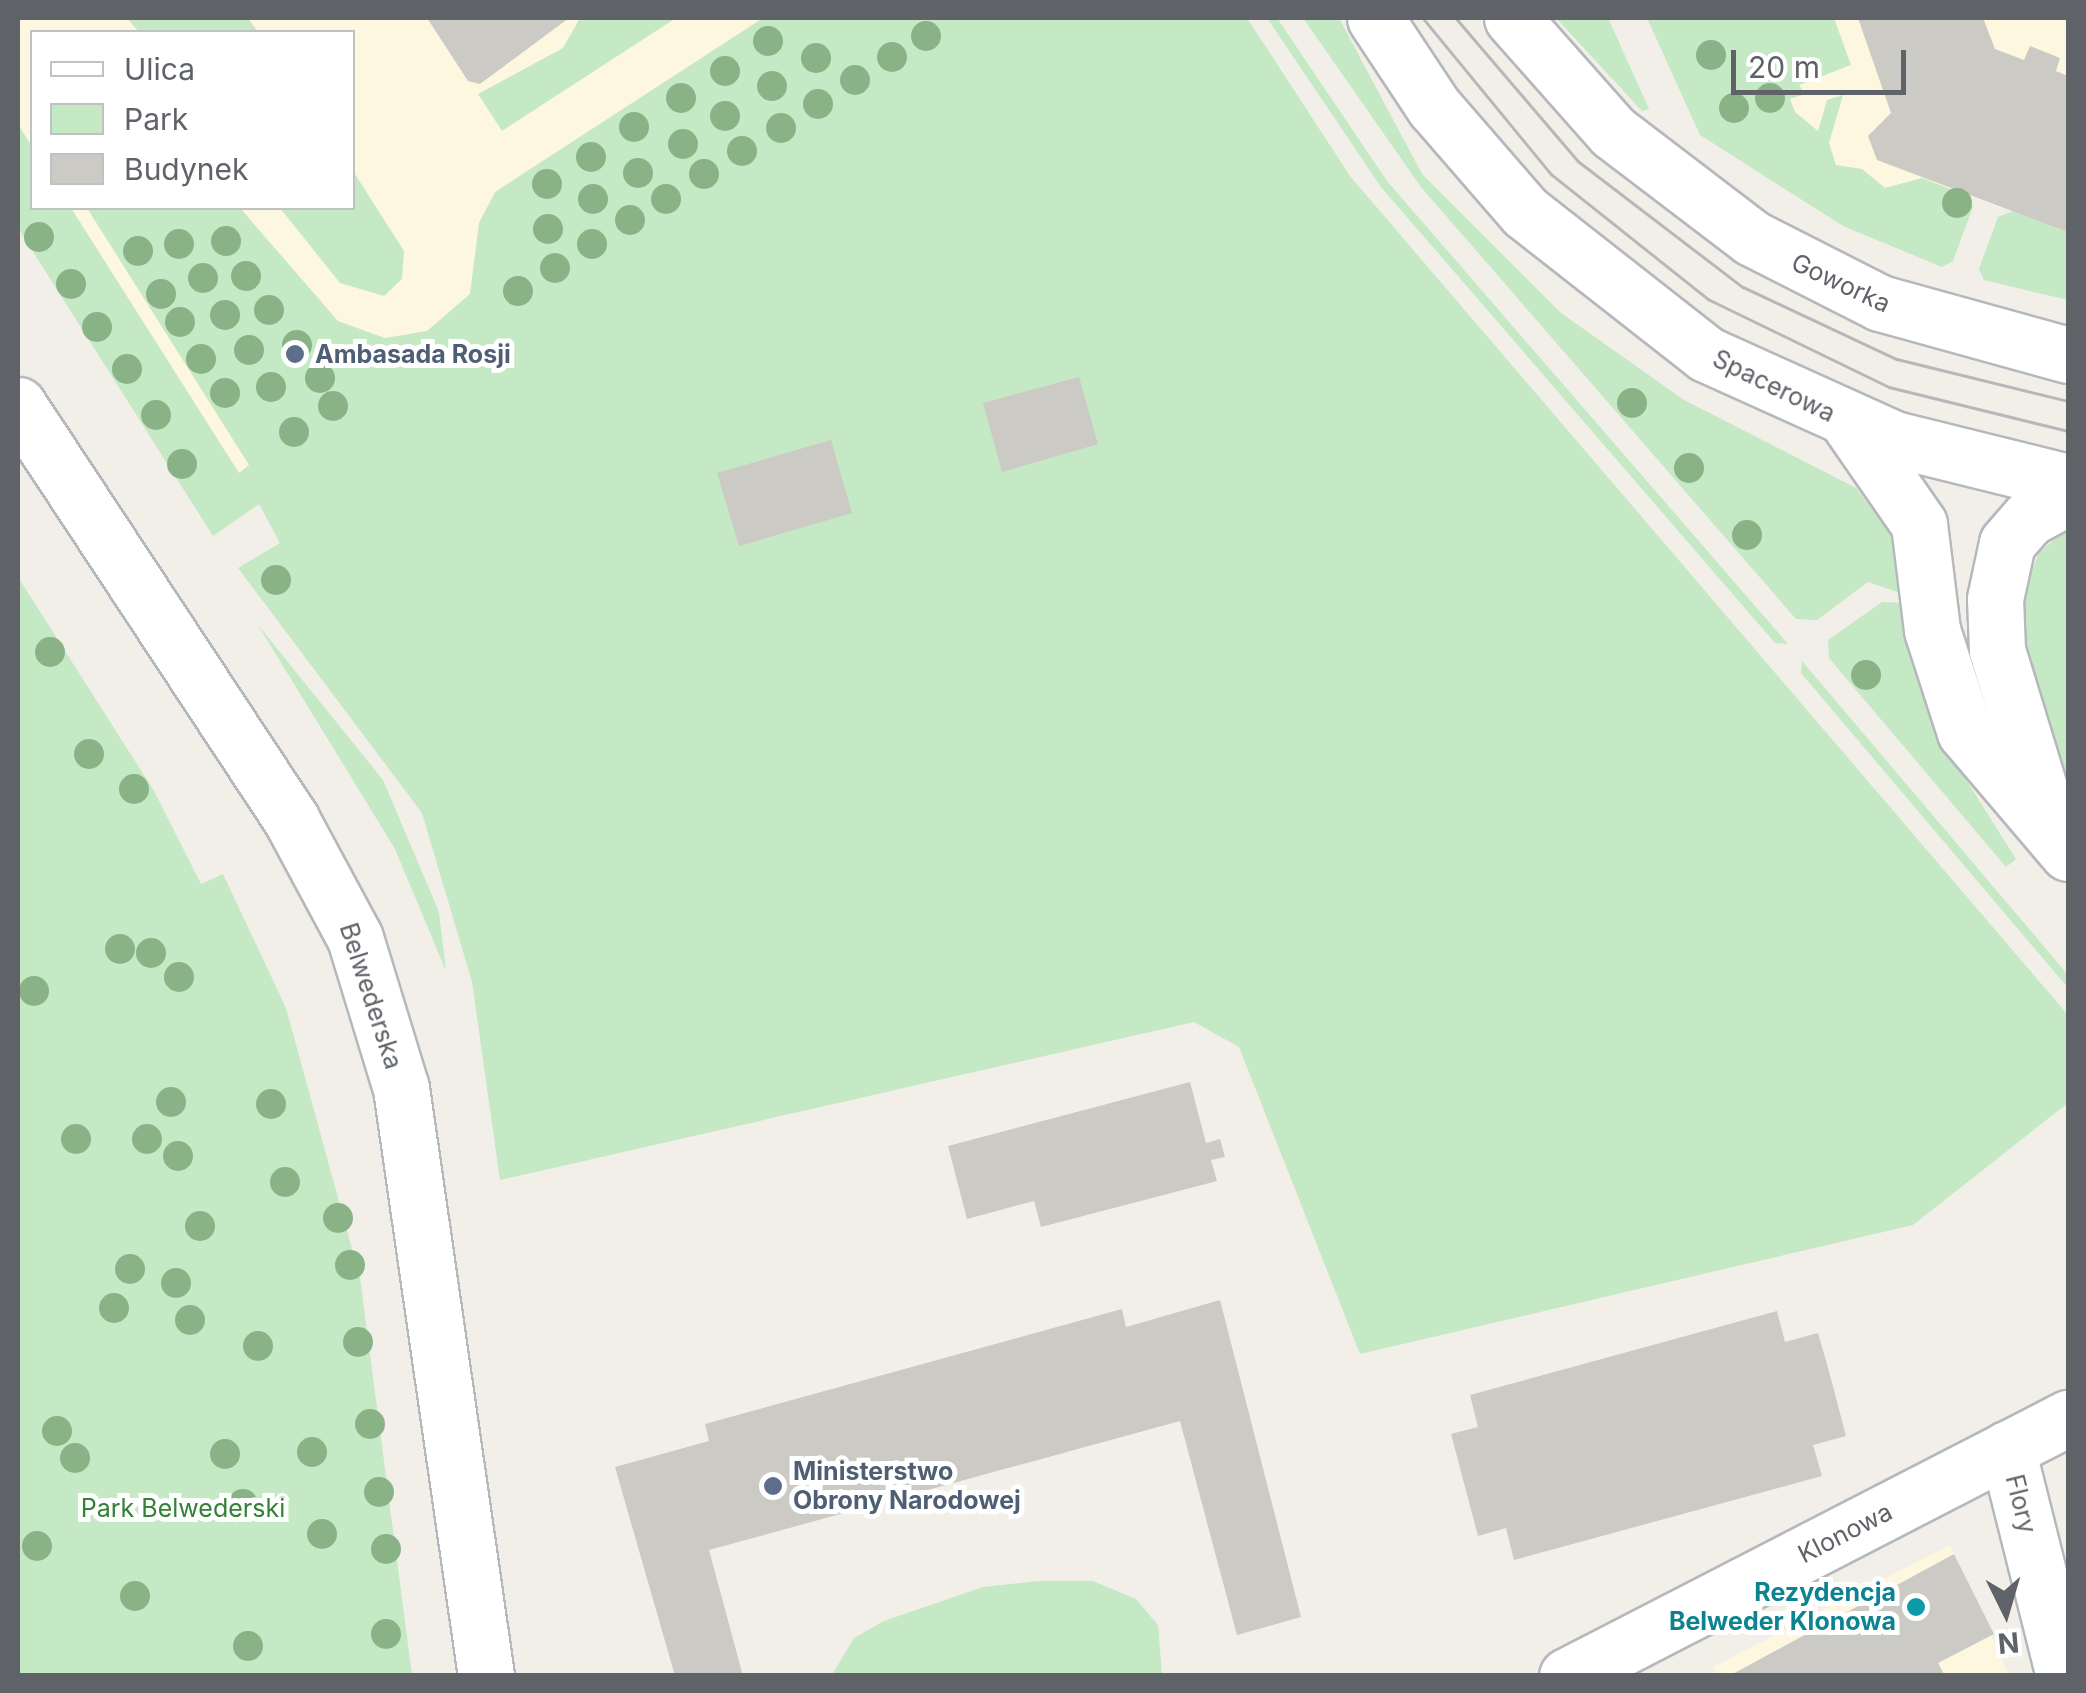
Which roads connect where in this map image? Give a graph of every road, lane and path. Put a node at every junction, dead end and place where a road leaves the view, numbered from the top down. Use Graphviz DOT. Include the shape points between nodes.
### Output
graph roads {
  1 [pos="1375,18"];
  2 [pos="1512,18"];
  3 [pos="2068,355"];
  4 [pos="18,405"];
  5 [pos="1849,422"];
  6 [pos="2068,482"];
  7 [pos="2068,497"];
  8 [pos="2060,841"];
  9 [pos="2068,1418"];
  10 [pos="2008,1449"];
  11 [pos="486,1676"];
  12 [pos="1567,1676"];
  13 [pos="2064,1676"];
  1 -- 5 [label="street, Spacerowa" via="1460,140 1591,272 1706,354"];
  2 -- 3 [label="street, Goworka" via="1640,156 1726,222 1846,288 1961,330"];
  4 -- 11 [label="street, Belwederska" via="292,821 355,938 404,1105"];
  5 -- 6 [label="street" via="1980,466"];
  5 -- 8 [label="street, Spacerowa" via="1919,524 1938,656 1965,732"];
  7 -- 8 [label="street, Spacerowa" via="2007,543 1994,599 1997,650"];
  9 -- 10 [label="street, Klonowa"];
  10 -- 12 [label="street, Klonowa"];
  10 -- 13 [label="street, Flory"];
}
